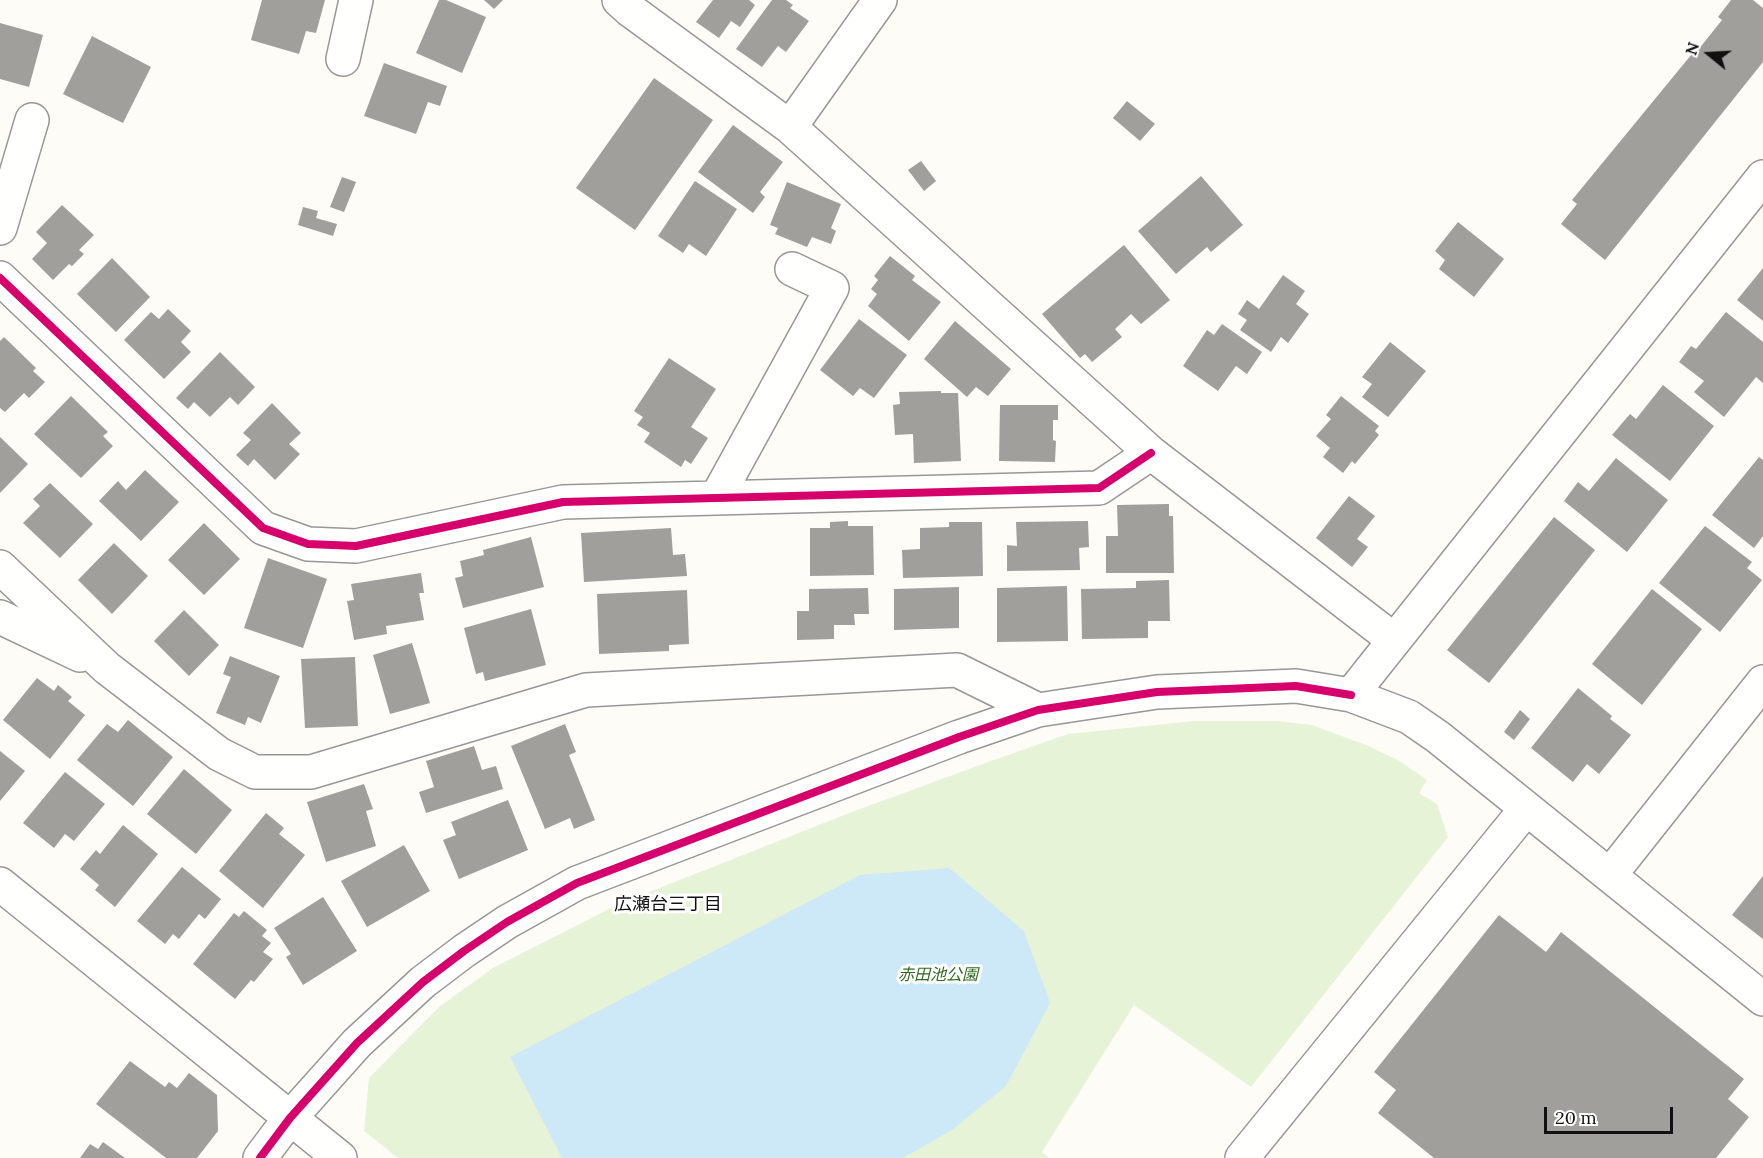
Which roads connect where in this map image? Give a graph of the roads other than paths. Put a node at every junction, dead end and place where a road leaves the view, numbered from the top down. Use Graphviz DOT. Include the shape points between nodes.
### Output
graph roads {
  1 [pos="356,0"];
  2 [pos="619,0"];
  3 [pos="880,0"];
  4 [pos="343,59"];
  5 [pos="32,120"];
  6 [pos="790,127"];
  7 [pos="1763,177"];
  8 [pos="0,228"];
  9 [pos="792,269"];
  10 [pos="0,278"];
  11 [pos="1151,453"];
  12 [pos="717,497"];
  13 [pos="0,567"];
  14 [pos="0,616"];
  15 [pos="1394,640"];
  16 [pos="107,668"];
  17 [pos="1763,682"];
  18 [pos="1351,695"];
  19 [pos="1038,710"];
  20 [pos="1526,809"];
  21 [pos="1611,875"];
  22 [pos="0,884"];
  23 [pos="1763,999"];
  24 [pos="290,1118"];
  25 [pos="260,1158"];
  26 [pos="340,1158"];
  27 [pos="1242,1158"];
  1 -- 4 [label="street"];
  2 -- 6 [label="street"];
  3 -- 6 [label="street"];
  5 -- 8 [label="street"];
  6 -- 11 [label="street"];
  7 -- 15 [label="street"];
  9 -- 12 [label="street" via="832,288"];
  10 -- 12 [label="street" via="263,528 308,544 356,546 563,502"];
  11 -- 12 [label="street" via="1099,488"];
  11 -- 15 [label="street"];
  13 -- 16 [label="street"];
  14 -- 16 [label="street"];
  15 -- 18 [label="street"];
  16 -- 19 [label="street" via="219,754 255,772 311,772 586,690 957,670"];
  17 -- 21 [label="street"];
  18 -- 19 [label="street" via="1296,686 1157,692"];
  18 -- 20 [label="street" via="1409,717"];
  19 -- 24 [label="street" via="588,879 541,902 423,982 357,1043"];
  20 -- 21 [label="street"];
  20 -- 27 [label="street"];
  21 -- 23 [label="street"];
  22 -- 24 [label="street"];
  24 -- 25 [label="street"];
  24 -- 26 [label="street"];
}
